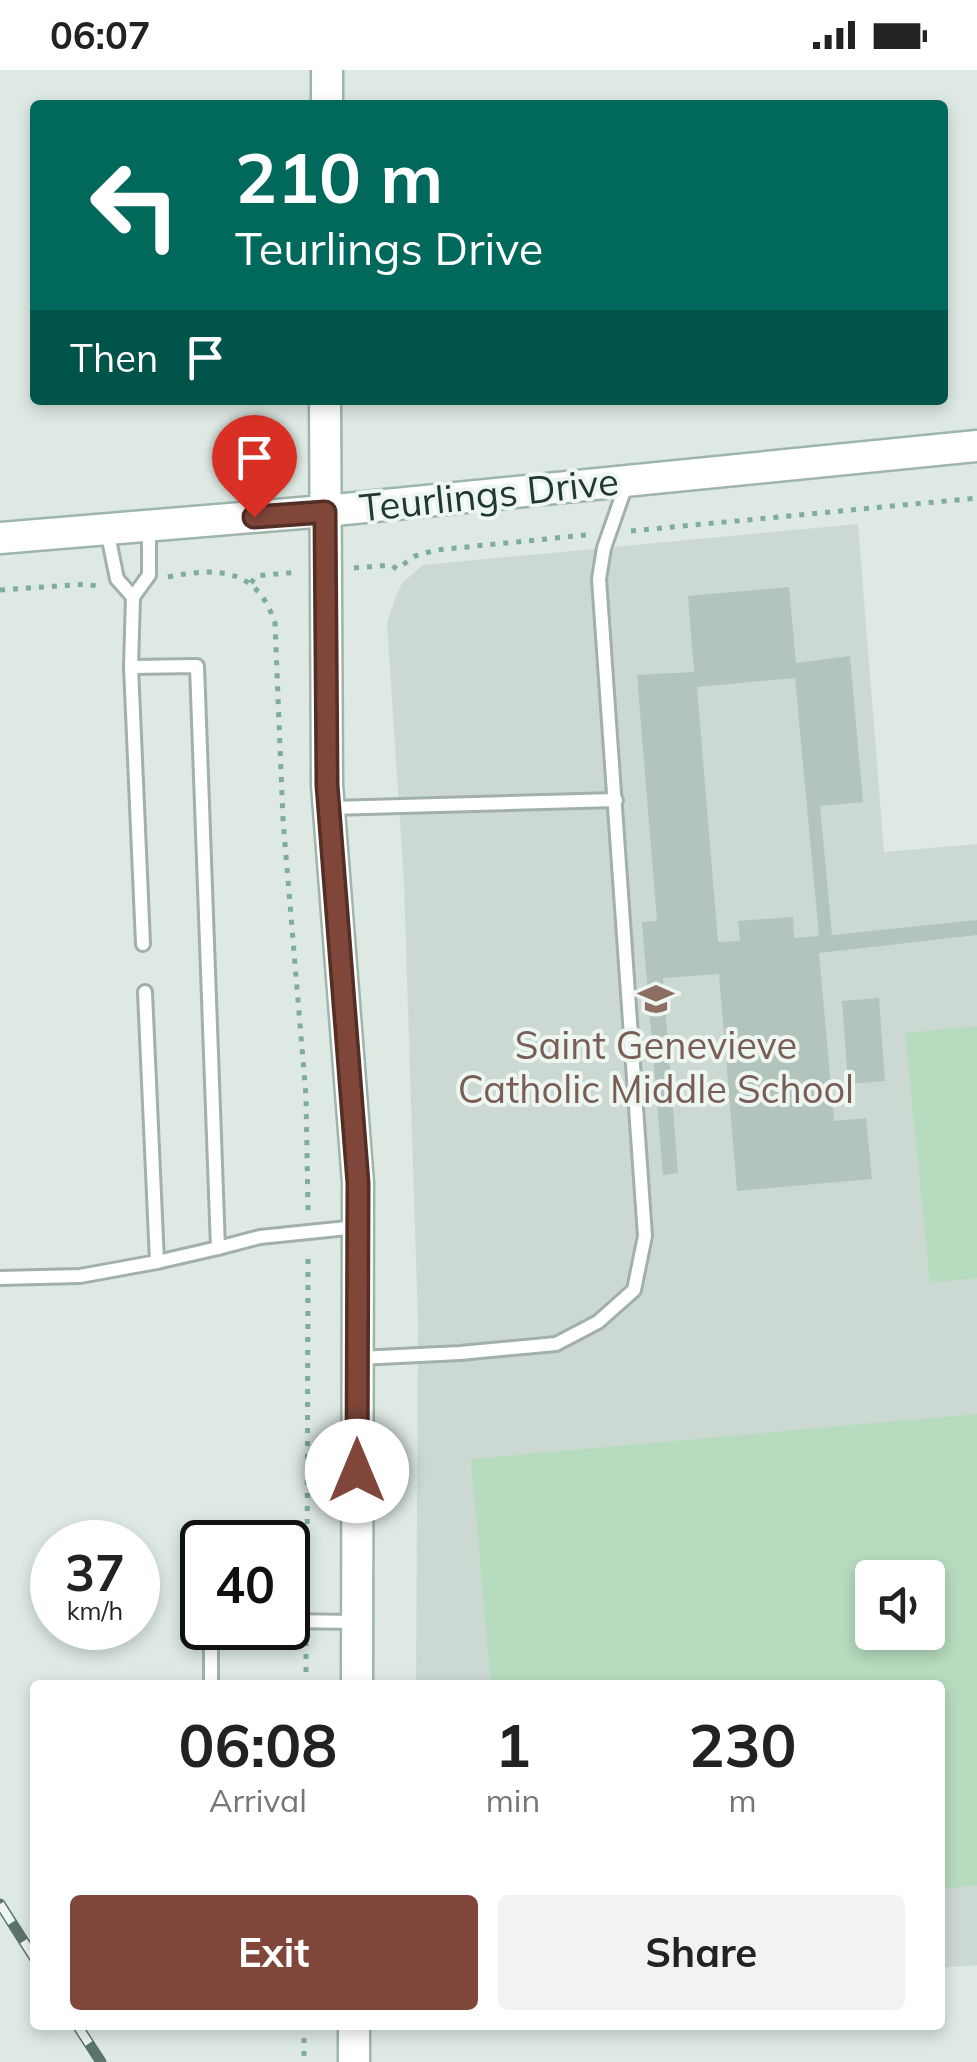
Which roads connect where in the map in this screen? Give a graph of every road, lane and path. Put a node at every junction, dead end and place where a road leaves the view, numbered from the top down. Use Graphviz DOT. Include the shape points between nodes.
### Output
graph roads {
  1 [pos="328,70"];
  2 [pos="327,100"];
  3 [pos="325,405"];
  4 [pos="977,446"];
  5 [pos="628,481"];
  6 [pos="977,498"];
  7 [pos="325,512"];
  8 [pos="149,526"];
  9 [pos="107,530"];
  10 [pos="633,531"];
  11 [pos="591,535"];
  12 [pos="0,538"];
  13 [pos="397,569"];
  14 [pos="163,579"];
  15 [pos="0,590"];
  16 [pos="103,590"];
  17 [pos="133,597"];
  18 [pos="131,667"];
  19 [pos="616,800"];
  20 [pos="328,808"];
  21 [pos="143,944"];
  22 [pos="145,992"];
  23 [pos="308,1209"];
  24 [pos="359,1226"];
  25 [pos="218,1248"];
  26 [pos="308,1256"];
  27 [pos="158,1262"];
  28 [pos="0,1278"];
  29 [pos="357,1358"];
  30 [pos="307,1520"];
  31 [pos="310,1621"];
  32 [pos="357,1622"];
  33 [pos="211,1650"];
  34 [pos="306,1650"];
  35 [pos="210,1680"];
  36 [pos="306,1680"];
  37 [pos="357,1680"];
  38 [pos="304,2030"];
  39 [pos="354,2030"];
  40 [pos="304,2062"];
  41 [pos="354,2062"];
  1 -- 2 [label="street"];
  3 -- 7 [label="street"];
  4 -- 5 [label="street, Teurlings Drive"];
  5 -- 7 [label="street, Teurlings Drive"];
  5 -- 19 [label="lane" via="599,578"];
  6 -- 10 [label="path"];
  7 -- 8 [label="street, Teurlings Drive"];
  7 -- 20 [label="street"];
  8 -- 9 [label="street, Teurlings Drive"];
  8 -- 17 [label="lane" via="148,575"];
  9 -- 12 [label="street, Teurlings Drive"];
  9 -- 17 [label="lane" via="117,579"];
  11 -- 13 [label="path" via="436,550"];
  14 -- 23 [label="path" via="236,576 261,593 275,623"];
  15 -- 16 [label="path" via="87,584"];
  17 -- 18 [label="lane"];
  18 -- 21 [label="lane"];
  18 -- 25 [label="lane" via="197,666"];
  19 -- 20 [label="lane"];
  19 -- 29 [label="lane" via="645,1236 634,1290 598,1322 556,1344"];
  20 -- 24 [label="street"];
  22 -- 27 [label="lane"];
  24 -- 25 [label="lane"];
  24 -- 29 [label="street"];
  25 -- 27 [label="lane"];
  26 -- 30 [label="path"];
  27 -- 28 [label="lane" via="80,1276"];
  29 -- 32 [label="street"];
  31 -- 32 [label="lane"];
  32 -- 37 [label="street"];
  33 -- 35 [label="lane"];
  34 -- 36 [label="path"];
  38 -- 40 [label="path"];
  39 -- 41 [label="street"];
}
